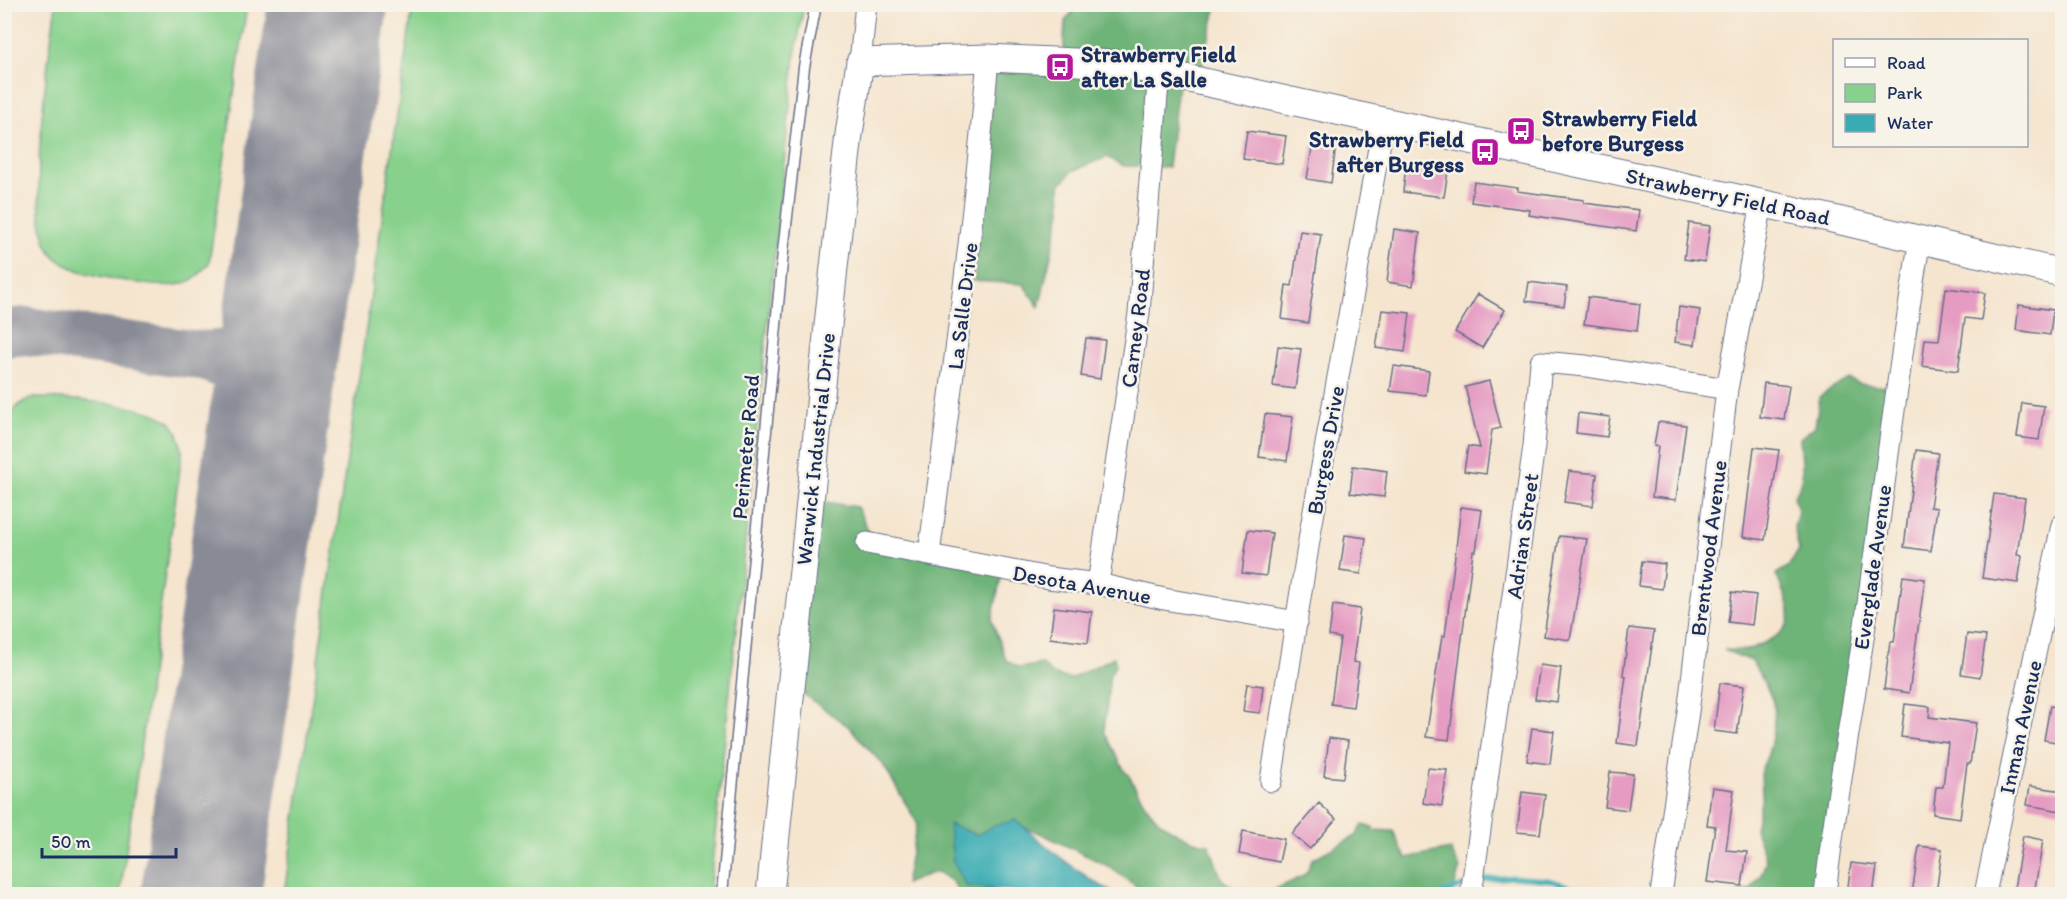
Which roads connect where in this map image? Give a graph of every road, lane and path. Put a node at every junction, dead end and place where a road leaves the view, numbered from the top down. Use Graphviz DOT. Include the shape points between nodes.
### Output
graph roads {
  1 [pos="816,4"];
  2 [pos="866,4"];
  3 [pos="988,58"];
  4 [pos="860,62"];
  5 [pos="1159,72"];
  6 [pos="1384,120"];
  7 [pos="1762,203"];
  8 [pos="1920,239"];
  9 [pos="2062,273"];
  10 [pos="1727,389"];
  11 [pos="2062,525"];
  12 [pos="867,543"];
  13 [pos="929,554"];
  14 [pos="1098,584"];
  15 [pos="1297,622"];
  16 [pos="1271,782"];
  17 [pos="722,894"];
  18 [pos="770,894"];
  19 [pos="1471,894"];
  20 [pos="1662,894"];
  21 [pos="1825,894"];
  22 [pos="1985,894"];
  1 -- 17 [label="lane, Perimeter Road" via="804,67 783,252"];
  2 -- 4 [label="street, Warwick Industrial Drive"];
  3 -- 4 [label="street, Strawberry Field Road"];
  3 -- 5 [label="street, Strawberry Field Road" via="1090,61"];
  3 -- 13 [label="street, La Salle Drive" via="965,282"];
  4 -- 18 [label="street, Warwick Industrial Drive" via="831,290"];
  5 -- 6 [label="street, Strawberry Field Road"];
  5 -- 14 [label="street, Carney Road" via="1139,313"];
  6 -- 7 [label="street, Strawberry Field Road"];
  6 -- 15 [label="street, Burgess Drive"];
  7 -- 8 [label="street, Strawberry Field Road"];
  7 -- 10 [label="street, Brentwood Avenue"];
  8 -- 9 [label="street, Strawberry Field Road"];
  8 -- 21 [label="street, Everglade Avenue"];
  10 -- 19 [label="street, Adrian Street" via="1541,362 1534,447"];
  10 -- 20 [label="street, Brentwood Avenue"];
  11 -- 22 [label="street, Inman Avenue"];
  12 -- 13 [label="street, Desota Avenue"];
  13 -- 14 [label="street, Desota Avenue"];
  14 -- 15 [label="street, Desota Avenue"];
  15 -- 16 [label="street, Burgess Drive"];
}
